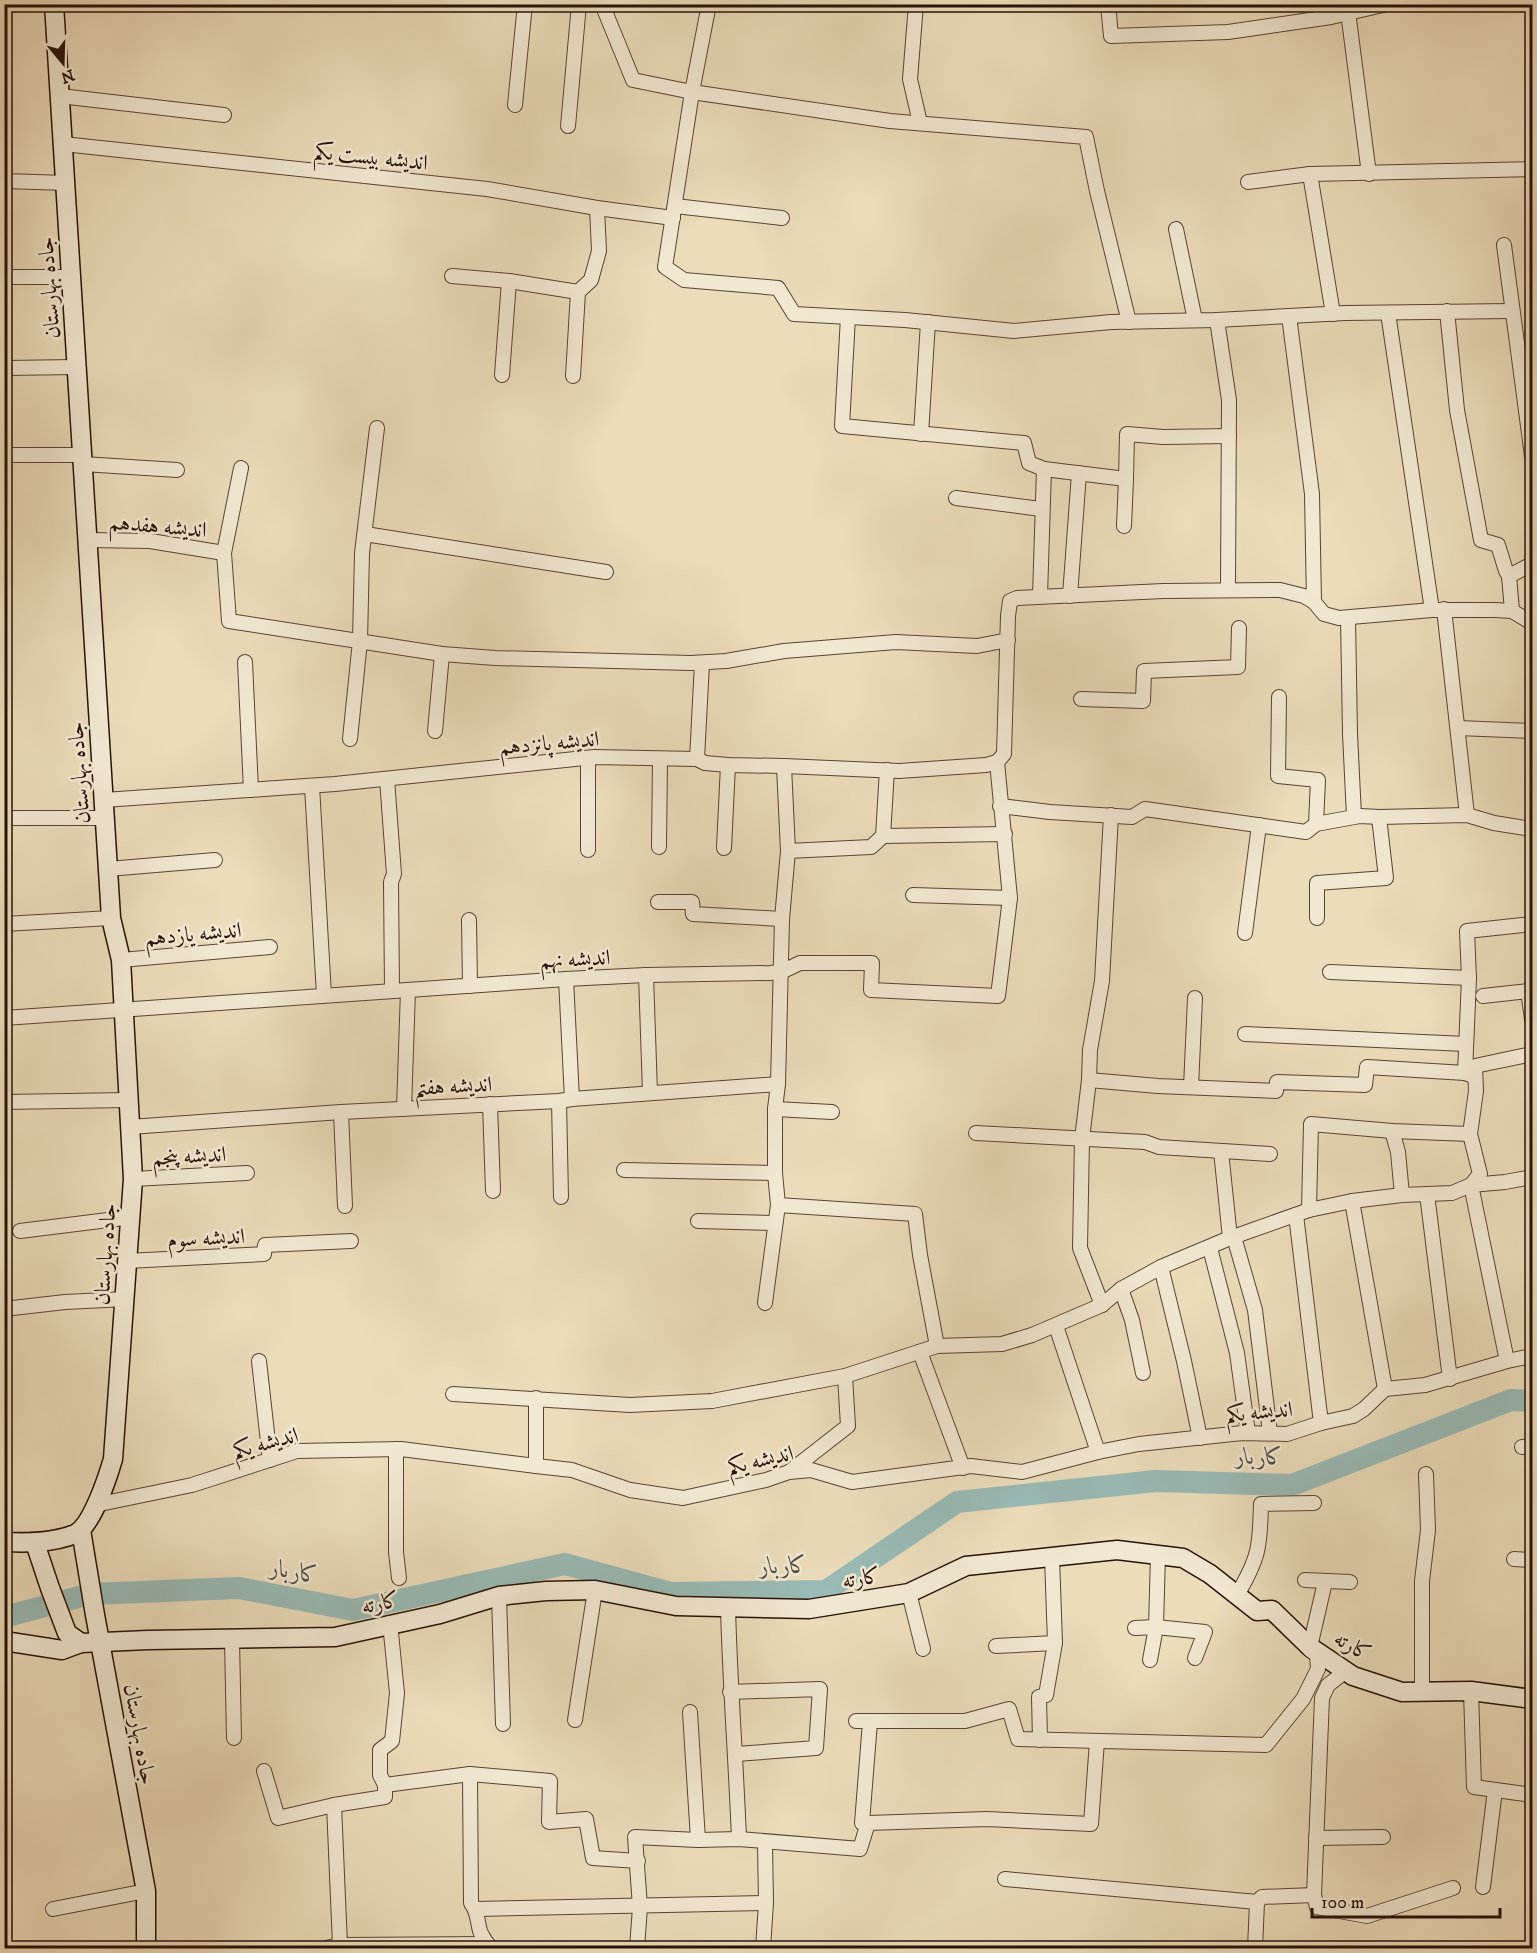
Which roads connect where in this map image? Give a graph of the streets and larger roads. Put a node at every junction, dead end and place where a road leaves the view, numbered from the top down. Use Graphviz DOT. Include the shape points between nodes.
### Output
graph roads {
  1 [pos="54,4"];
  2 [pos="525,4"];
  3 [pos="585,4"];
  4 [pos="602,4"];
  5 [pos="710,4"];
  6 [pos="916,4"];
  7 [pos="1108,4"];
  8 [pos="1387,4"];
  9 [pos="579,5"];
  10 [pos="1348,12"];
  11 [pos="692,92"];
  12 [pos="60,96"];
  13 [pos="515,105"];
  14 [pos="224,115"];
  15 [pos="920,123"];
  16 [pos="568,126"];
  17 [pos="63,144"];
  18 [pos="1533,170"];
  19 [pos="1311,174"];
  20 [pos="1369,174"];
  21 [pos="4,181"];
  22 [pos="1248,182"];
  23 [pos="66,183"];
  24 [pos="597,208"];
  25 [pos="674,212"];
  26 [pos="782,218"];
  27 [pos="1176,229"];
  28 [pos="1504,245"];
  29 [pos="452,276"];
  30 [pos="4,277"];
  31 [pos="71,277"];
  32 [pos="508,281"];
  33 [pos="578,292"];
  34 [pos="1447,311"];
  35 [pos="1512,311"];
  36 [pos="1388,313"];
  37 [pos="1333,314"];
  38 [pos="1289,316"];
  39 [pos="848,317"];
  40 [pos="1195,320"];
  41 [pos="1217,320"];
  42 [pos="928,322"];
  43 [pos="1129,322"];
  44 [pos="4,368"];
  45 [pos="77,368"];
  46 [pos="502,375"];
  47 [pos="573,376"];
  48 [pos="1529,407"];
  49 [pos="377,429"];
  50 [pos="921,434"];
  51 [pos="1229,436"];
  52 [pos="4,455"];
  53 [pos="1533,456"];
  54 [pos="83,460"];
  55 [pos="241,468"];
  56 [pos="1044,469"];
  57 [pos="177,470"];
  58 [pos="1079,473"];
  59 [pos="1126,479"];
  60 [pos="956,498"];
  61 [pos="1041,509"];
  62 [pos="1124,526"];
  63 [pos="364,534"];
  64 [pos="88,540"];
  65 [pos="224,553"];
  66 [pos="1533,564"];
  67 [pos="606,572"];
  68 [pos="1509,576"];
  69 [pos="1228,590"];
  70 [pos="1040,596"];
  71 [pos="1070,596"];
  72 [pos="1314,602"];
  73 [pos="1438,610"];
  74 [pos="1512,610"];
  75 [pos="1348,618"];
  76 [pos="1533,623"];
  77 [pos="1239,628"];
  78 [pos="1008,640"];
  79 [pos="360,641"];
  80 [pos="442,654"];
  81 [pos="245,662"];
  82 [pos="702,663"];
  83 [pos="1279,697"];
  84 [pos="1081,699"];
  85 [pos="1458,728"];
  86 [pos="435,731"];
  87 [pos="1533,731"];
  88 [pos="350,739"];
  89 [pos="588,758"];
  90 [pos="660,759"];
  91 [pos="697,759"];
  92 [pos="997,762"];
  93 [pos="728,765"];
  94 [pos="784,766"];
  95 [pos="887,770"];
  96 [pos="387,779"];
  97 [pos="312,786"];
  98 [pos="251,790"];
  99 [pos="1000,806"];
  100 [pos="105,809"];
  101 [pos="1111,815"];
  102 [pos="1467,815"];
  103 [pos="1354,816"];
  104 [pos="1379,817"];
  105 [pos="4,818"];
  106 [pos="1316,824"];
  107 [pos="1259,825"];
  108 [pos="1533,829"];
  109 [pos="1005,834"];
  110 [pos="883,836"];
  111 [pos="659,847"];
  112 [pos="724,848"];
  113 [pos="588,850"];
  114 [pos="788,851"];
  115 [pos="215,860"];
  116 [pos="108,869"];
  117 [pos="913,895"];
  118 [pos="1010,898"];
  119 [pos="658,902"];
  120 [pos="111,918"];
  121 [pos="1317,918"];
  122 [pos="782,919"];
  123 [pos="469,921"];
  124 [pos="4,924"];
  125 [pos="1533,924"];
  126 [pos="1245,933"];
  127 [pos="270,947"];
  128 [pos="120,960"];
  129 [pos="781,972"];
  130 [pos="1330,972"];
  131 [pos="646,975"];
  132 [pos="1469,978"];
  133 [pos="566,980"];
  134 [pos="470,986"];
  135 [pos="392,990"];
  136 [pos="408,990"];
  137 [pos="324,995"];
  138 [pos="1483,996"];
  139 [pos="1195,999"];
  140 [pos="124,1010"];
  141 [pos="4,1018"];
  142 [pos="1533,1019"];
  143 [pos="1245,1035"];
  144 [pos="1466,1044"];
  145 [pos="1533,1054"];
  146 [pos="1470,1074"];
  147 [pos="1089,1080"];
  148 [pos="778,1084"];
  149 [pos="1191,1087"];
  150 [pos="650,1093"];
  151 [pos="128,1100"];
  152 [pos="565,1100"];
  153 [pos="4,1102"];
  154 [pos="490,1104"];
  155 [pos="404,1109"];
  156 [pos="775,1109"];
  157 [pos="341,1112"];
  158 [pos="832,1112"];
  159 [pos="130,1127"];
  160 [pos="1392,1131"];
  161 [pos="976,1133"];
  162 [pos="1470,1134"];
  163 [pos="1082,1139"];
  164 [pos="1221,1151"];
  165 [pos="1270,1154"];
  166 [pos="624,1170"];
  167 [pos="247,1173"];
  168 [pos="775,1173"];
  169 [pos="1533,1177"];
  170 [pos="133,1179"];
  171 [pos="1472,1185"];
  172 [pos="493,1191"];
  173 [pos="1427,1194"];
  174 [pos="1402,1195"];
  175 [pos="561,1197"];
  176 [pos="1352,1201"];
  177 [pos="778,1205"];
  178 [pos="345,1206"];
  179 [pos="1303,1212"];
  180 [pos="132,1217"];
  181 [pos="698,1221"];
  182 [pos="775,1223"];
  183 [pos="20,1231"];
  184 [pos="1232,1237"];
  185 [pos="351,1241"];
  186 [pos="1210,1248"];
  187 [pos="126,1262"];
  188 [pos="1161,1267"];
  189 [pos="1121,1289"];
  190 [pos="126,1299"];
  191 [pos="765,1303"];
  192 [pos="1102,1305"];
  193 [pos="4,1309"];
  194 [pos="1056,1326"];
  195 [pos="937,1346"];
  196 [pos="920,1352"];
  197 [pos="1533,1356"];
  198 [pos="259,1361"];
  199 [pos="1507,1361"];
  200 [pos="1143,1373"];
  201 [pos="845,1376"];
  202 [pos="1450,1379"];
  203 [pos="1385,1389"];
  204 [pos="453,1394"];
  205 [pos="536,1398"];
  206 [pos="1321,1423"];
  207 [pos="1248,1433"];
  208 [pos="1270,1433"];
  209 [pos="1200,1437"];
  210 [pos="396,1449"];
  211 [pos="1098,1452"];
  212 [pos="270,1460"];
  213 [pos="536,1466"];
  214 [pos="963,1467"];
  215 [pos="789,1472"];
  216 [pos="1426,1474"];
  217 [pos="1314,1503"];
  218 [pos="95,1505"];
  219 [pos="81,1530"];
  220 [pos="43,1541"];
  221 [pos="4,1542"];
  222 [pos="1158,1555"];
  223 [pos="1052,1557"];
  224 [pos="1514,1559"];
  225 [pos="1533,1560"];
  226 [pos="399,1578"];
  227 [pos="1305,1580"];
  228 [pos="1325,1582"];
  229 [pos="1350,1582"];
  230 [pos="595,1590"];
  231 [pos="909,1593"];
  232 [pos="1237,1595"];
  233 [pos="499,1596"];
  234 [pos="728,1608"];
  235 [pos="1283,1620"];
  236 [pos="390,1623"];
  237 [pos="1156,1627"];
  238 [pos="1135,1628"];
  239 [pos="74,1638"];
  240 [pos="232,1640"];
  241 [pos="4,1641"];
  242 [pos="100,1642"];
  243 [pos="1055,1643"];
  244 [pos="996,1646"];
  245 [pos="1310,1647"];
  246 [pos="923,1649"];
  247 [pos="1196,1658"];
  248 [pos="1150,1660"];
  249 [pos="1346,1671"];
  250 [pos="1471,1691"];
  251 [pos="730,1692"];
  252 [pos="1422,1693"];
  253 [pos="1533,1699"];
  254 [pos="690,1712"];
  255 [pos="575,1720"];
  256 [pos="503,1724"];
  257 [pos="234,1738"];
  258 [pos="1040,1740"];
  259 [pos="1097,1741"];
  260 [pos="736,1754"];
  261 [pos="264,1771"];
  262 [pos="470,1774"];
  263 [pos="385,1785"];
  264 [pos="1495,1790"];
  265 [pos="1533,1794"];
  266 [pos="334,1805"];
  267 [pos="868,1823"];
  268 [pos="1383,1837"];
  269 [pos="1316,1838"];
  270 [pos="739,1839"];
  271 [pos="698,1840"];
  272 [pos="765,1843"];
  273 [pos="638,1861"];
  274 [pos="1005,1879"];
  275 [pos="1483,1887"];
  276 [pos="1453,1888"];
  277 [pos="146,1891"];
  278 [pos="1314,1895"];
  279 [pos="1257,1902"];
  280 [pos="766,1903"];
  281 [pos="640,1907"];
  282 [pos="53,1909"];
  283 [pos="476,1909"];
  284 [pos="340,1945"];
  285 [pos="488,1946"];
  286 [pos="146,1948"];
  287 [pos="326,1948"];
  288 [pos="637,1948"];
  289 [pos="763,1948"];
  290 [pos="1255,1948"];
  1 -- 12 [label="street, جاده بهارستان"];
  2 -- 13 [label="street"];
  3 -- 9 [label="street"];
  4 -- 11 [label="street" via="633,80"];
  5 -- 11 [label="street"];
  6 -- 15 [label="street" via="910,79"];
  7 -- 10 [label="street" via="1111,36 1228,32"];
  8 -- 10 [label="street"];
  9 -- 16 [label="street"];
  10 -- 20 [label="street"];
  11 -- 15 [label="street"];
  11 -- 25 [label="street"];
  12 -- 14 [label="street"];
  12 -- 17 [label="street, جاده بهارستان"];
  15 -- 43 [label="street" via="1086,137"];
  17 -- 23 [label="street, جاده بهارستان"];
  17 -- 24 [label="street, اندیشه بیست یکم" via="487,189"];
  18 -- 20 [label="street"];
  19 -- 20 [label="street"];
  19 -- 22 [label="street"];
  19 -- 37 [label="street"];
  21 -- 23 [label="street"];
  23 -- 31 [label="street, جاده بهارستان"];
  24 -- 25 [label="street, اندیشه بیست یکم"];
  24 -- 33 [label="street" via="599,251 591,280"];
  25 -- 26 [label="street, اندیشه بیست یکم"];
  25 -- 39 [label="street" via="665,267 684,280 778,288 794,314"];
  27 -- 40 [label="street"];
  28 -- 35 [label="street"];
  29 -- 32 [label="street"];
  30 -- 31 [label="street"];
  31 -- 45 [label="street, جاده بهارستان"];
  32 -- 33 [label="street"];
  32 -- 46 [label="street"];
  33 -- 47 [label="street"];
  34 -- 35 [label="street"];
  34 -- 36 [label="street"];
  34 -- 68 [label="street" via="1457,410 1481,540 1498,545"];
  35 -- 48 [label="street"];
  36 -- 37 [label="street"];
  36 -- 73 [label="street"];
  37 -- 38 [label="street"];
  38 -- 41 [label="street"];
  38 -- 72 [label="street" via="1312,494"];
  39 -- 42 [label="street"];
  39 -- 50 [label="street" via="842,426"];
  40 -- 41 [label="street"];
  40 -- 43 [label="street"];
  41 -- 51 [label="street" via="1229,400"];
  42 -- 43 [label="street" via="1014,330"];
  42 -- 50 [label="street"];
  44 -- 45 [label="street"];
  45 -- 54 [label="street, جاده بهارستان"];
  48 -- 53 [label="street"];
  49 -- 63 [label="street"];
  50 -- 56 [label="street" via="1024,443 1029,463"];
  51 -- 59 [label="street" via="1127,434"];
  51 -- 69 [label="street"];
  52 -- 54 [label="street"];
  54 -- 57 [label="street"];
  54 -- 64 [label="street, جاده بهارستان"];
  55 -- 65 [label="street"];
  56 -- 58 [label="street"];
  56 -- 61 [label="street"];
  58 -- 59 [label="street"];
  58 -- 71 [label="street"];
  59 -- 62 [label="street"];
  60 -- 61 [label="street"];
  61 -- 70 [label="street"];
  63 -- 67 [label="street"];
  63 -- 79 [label="street"];
  64 -- 65 [label="street, اندیشه هفدهم" via="150,541"];
  64 -- 100 [label="street, جاده بهارستان"];
  65 -- 79 [label="street" via="229,621"];
  66 -- 68 [label="street"];
  68 -- 74 [label="street"];
  69 -- 71 [label="street"];
  69 -- 72 [label="street" via="1280,590"];
  70 -- 71 [label="street"];
  70 -- 78 [label="street" via="1010,601"];
  72 -- 75 [label="street" via="1324,614"];
  73 -- 74 [label="street"];
  73 -- 75 [label="street"];
  73 -- 85 [label="street"];
  74 -- 76 [label="street"];
  75 -- 103 [label="street"];
  77 -- 84 [label="street" via="1238,667 1144,671 1143,702"];
  78 -- 82 [label="street" via="977,646 896,642 784,651"];
  78 -- 92 [label="street" via="1005,754"];
  79 -- 80 [label="street"];
  79 -- 88 [label="street"];
  80 -- 82 [label="street"];
  80 -- 86 [label="street"];
  81 -- 98 [label="street"];
  82 -- 91 [label="street"];
  83 -- 106 [label="street" via="1278,776 1318,780"];
  85 -- 87 [label="street"];
  85 -- 102 [label="street"];
  89 -- 90 [label="street, اندیشه پانزدهم"];
  89 -- 96 [label="street, اندیشه پانزدهم"];
  89 -- 113 [label="street"];
  90 -- 91 [label="street, اندیشه پانزدهم"];
  90 -- 111 [label="street"];
  91 -- 93 [label="street, اندیشه پانزدهم"];
  92 -- 95 [label="street, اندیشه پانزدهم"];
  92 -- 99 [label="street"];
  93 -- 94 [label="street, اندیشه پانزدهم"];
  93 -- 112 [label="street"];
  94 -- 95 [label="street, اندیشه پانزدهم"];
  94 -- 114 [label="street"];
  95 -- 110 [label="street"];
  96 -- 97 [label="street, اندیشه پانزدهم"];
  96 -- 135 [label="street" via="394,874"];
  97 -- 98 [label="street, اندیشه پانزدهم"];
  97 -- 137 [label="street"];
  98 -- 100 [label="street, اندیشه پانزدهم"];
  99 -- 101 [label="street"];
  99 -- 109 [label="street"];
  100 -- 105 [label="street, اندیشه پانزدهم"];
  100 -- 116 [label="street, جاده بهارستان"];
  101 -- 107 [label="street" via="1131,817 1145,809"];
  101 -- 147 [label="street" via="1102,981"];
  102 -- 104 [label="street"];
  102 -- 108 [label="street"];
  103 -- 104 [label="street"];
  103 -- 106 [label="street"];
  104 -- 121 [label="street" via="1386,878 1317,883"];
  106 -- 107 [label="street" via="1306,832"];
  107 -- 126 [label="street"];
  109 -- 110 [label="street"];
  109 -- 118 [label="street"];
  110 -- 114 [label="street" via="871,847"];
  114 -- 122 [label="street"];
  115 -- 116 [label="street"];
  116 -- 120 [label="street, جاده بهارستان"];
  117 -- 118 [label="street"];
  118 -- 129 [label="street, اندیشه نهم" via="998,996 871,990 872,963 800,963"];
  119 -- 122 [label="street" via="692,902 693,914"];
  120 -- 124 [label="street"];
  120 -- 128 [label="street, جاده بهارستان"];
  122 -- 129 [label="street"];
  123 -- 134 [label="street"];
  125 -- 132 [label="street" via="1467,931"];
  127 -- 128 [label="street, اندیشه یازدهم"];
  128 -- 140 [label="street, جاده بهارستان"];
  129 -- 131 [label="street, اندیشه نهم"];
  129 -- 148 [label="street"];
  130 -- 132 [label="street"];
  131 -- 133 [label="street, اندیشه نهم"];
  131 -- 150 [label="street"];
  132 -- 144 [label="street"];
  133 -- 134 [label="street, اندیشه نهم"];
  133 -- 152 [label="street"];
  134 -- 136 [label="street, اندیشه نهم"];
  135 -- 136 [label="street, اندیشه نهم"];
  135 -- 137 [label="street, اندیشه نهم"];
  136 -- 155 [label="street"];
  137 -- 140 [label="street, اندیشه نهم"];
  138 -- 142 [label="street" via="1528,991"];
  139 -- 149 [label="street"];
  140 -- 141 [label="street, اندیشه نهم"];
  140 -- 151 [label="street, جاده بهارستان"];
  143 -- 144 [label="street"];
  144 -- 146 [label="street"];
  145 -- 146 [label="street" via="1475,1066"];
  146 -- 149 [label="street" via="1367,1067 1365,1085 1277,1082 1276,1091"];
  146 -- 162 [label="street" via="1476,1091"];
  147 -- 149 [label="street"];
  147 -- 163 [label="street"];
  148 -- 150 [label="street, اندیشه هفتم"];
  148 -- 156 [label="street"];
  150 -- 152 [label="street, اندیشه هفتم"];
  151 -- 153 [label="street"];
  151 -- 159 [label="street, جاده بهارستان"];
  152 -- 154 [label="street, اندیشه هفتم"];
  152 -- 175 [label="street"];
  154 -- 155 [label="street, اندیشه هفتم"];
  154 -- 172 [label="street"];
  155 -- 157 [label="street, اندیشه هفتم"];
  156 -- 158 [label="street"];
  156 -- 168 [label="street"];
  157 -- 159 [label="street, اندیشه هفتم"];
  157 -- 178 [label="street"];
  159 -- 170 [label="street, جاده بهارستان"];
  160 -- 162 [label="street"];
  160 -- 174 [label="street"];
  160 -- 179 [label="street" via="1311,1124"];
  161 -- 163 [label="street"];
  162 -- 171 [label="street" via="1480,1174"];
  163 -- 164 [label="street"];
  163 -- 192 [label="street" via="1080,1248"];
  164 -- 165 [label="street"];
  164 -- 184 [label="street"];
  166 -- 168 [label="street"];
  167 -- 170 [label="street, اندیشه پنجم"];
  168 -- 177 [label="street"];
  169 -- 171 [label="street"];
  170 -- 180 [label="street, جاده بهارستان"];
  171 -- 173 [label="street" via="1452,1193"];
  171 -- 199 [label="street"];
  173 -- 174 [label="street"];
  173 -- 202 [label="street"];
  174 -- 176 [label="street"];
  176 -- 179 [label="street"];
  176 -- 203 [label="street"];
  177 -- 182 [label="street"];
  177 -- 195 [label="street" via="915,1214"];
  179 -- 184 [label="street"];
  179 -- 206 [label="street"];
  180 -- 183 [label="street"];
  180 -- 187 [label="street, جاده بهارستان"];
  181 -- 182 [label="street"];
  182 -- 191 [label="street"];
  184 -- 186 [label="street"];
  184 -- 208 [label="street" via="1255,1310"];
  185 -- 187 [label="street, اندیشه سوم" via="265,1245 264,1254 256,1255"];
  186 -- 188 [label="street"];
  186 -- 207 [label="street" via="1237,1353"];
  187 -- 190 [label="street, جاده بهارستان"];
  188 -- 189 [label="street"];
  188 -- 209 [label="street"];
  189 -- 192 [label="street"];
  189 -- 200 [label="street"];
  190 -- 193 [label="street"];
  190 -- 218 [label="street, جاده بهارستان" via="113,1459"];
  192 -- 194 [label="street"];
  194 -- 195 [label="street" via="1002,1344"];
  194 -- 211 [label="street"];
  195 -- 196 [label="street"];
  196 -- 201 [label="street"];
  196 -- 214 [label="street"];
  197 -- 199 [label="street"];
  198 -- 212 [label="street"];
  199 -- 202 [label="street"];
  201 -- 205 [label="street" via="712,1401 630,1405"];
  201 -- 215 [label="street" via="848,1426"];
  202 -- 203 [label="street"];
  203 -- 206 [label="street, اندیشه یکم" via="1353,1416"];
  204 -- 205 [label="street"];
  205 -- 213 [label="street"];
  206 -- 208 [label="street, اندیشه یکم" via="1287,1434"];
  207 -- 208 [label="street, اندیشه یکم"];
  207 -- 209 [label="street, اندیشه یکم"];
  209 -- 211 [label="street, اندیشه یکم"];
  210 -- 212 [label="street, اندیشه یکم" via="297,1451"];
  210 -- 213 [label="street, اندیشه یکم"];
  210 -- 226 [label="street"];
  211 -- 214 [label="street, اندیشه یکم" via="1022,1472"];
  212 -- 218 [label="street, اندیشه یکم" via="192,1485"];
  213 -- 215 [label="street, اندیشه یکم" via="572,1470 630,1490 683,1498"];
  214 -- 215 [label="street, اندیشه یکم" via="852,1482 811,1470"];
  216 -- 252 [label="street" via="1428,1530 1422,1581"];
  217 -- 232 [label="street" via="1261,1504 1260,1541 1253,1567"];
  218 -- 219 [label="street, جاده بهارستان"];
  219 -- 220 [label="street"];
  219 -- 242 [label="street, جاده بهارستان"];
  220 -- 221 [label="street"];
  220 -- 239 [label="street" via="50,1588"];
  222 -- 223 [label="street, کارته" via="1117,1550"];
  222 -- 232 [label="street, کارته" via="1183,1558"];
  222 -- 237 [label="street"];
  223 -- 231 [label="street, کارته" via="966,1566"];
  223 -- 243 [label="street"];
  224 -- 225 [label="street"];
  227 -- 228 [label="street"];
  228 -- 229 [label="street"];
  228 -- 245 [label="street"];
  230 -- 233 [label="street, کارته"];
  230 -- 234 [label="street, کارته" via="676,1606"];
  230 -- 255 [label="street"];
  231 -- 234 [label="street, کارته" via="809,1609"];
  231 -- 246 [label="street"];
  232 -- 235 [label="street, کارته" via="1257,1611 1272,1610"];
  233 -- 236 [label="street, کارته" via="440,1614"];
  233 -- 256 [label="street"];
  234 -- 251 [label="street"];
  235 -- 245 [label="street, کارته"];
  235 -- 259 [label="street" via="1302,1644 1317,1655 1318,1669 1303,1699 1266,1745"];
  236 -- 240 [label="street, کارته" via="335,1636"];
  236 -- 263 [label="street" via="397,1693 392,1741 380,1750 380,1775"];
  237 -- 238 [label="street"];
  237 -- 247 [label="street" via="1205,1632"];
  237 -- 248 [label="street"];
  239 -- 241 [label="street, کارته" via="63,1650"];
  239 -- 242 [label="street, کارته"];
  240 -- 242 [label="street, کارته"];
  240 -- 257 [label="street"];
  242 -- 277 [label="street, جاده بهارستان"];
  243 -- 244 [label="street"];
  243 -- 258 [label="street" via="1046,1695 1039,1697"];
  245 -- 249 [label="street, کارته"];
  249 -- 252 [label="street, کارته" via="1402,1692"];
  249 -- 269 [label="street" via="1328,1685 1322,1698"];
  250 -- 252 [label="street, کارته"];
  250 -- 253 [label="street, کارته"];
  250 -- 264 [label="street" via="1474,1787"];
  251 -- 260 [label="street"];
  251 -- 260 [label="street" via="820,1689 816,1748"];
  254 -- 271 [label="street"];
  258 -- 259 [label="street"];
  258 -- 267 [label="street" via="1018,1739 1009,1709 965,1721 863,1721 862,1823"];
  259 -- 267 [label="street" via="1091,1824 987,1819"];
  260 -- 270 [label="street"];
  261 -- 266 [label="street" via="278,1818"];
  262 -- 263 [label="street"];
  262 -- 273 [label="street" via="550,1781 549,1822 586,1819 593,1858"];
  262 -- 283 [label="street" via="471,1903"];
  263 -- 266 [label="street" via="385,1797"];
  264 -- 265 [label="street"];
  264 -- 275 [label="street"];
  266 -- 284 [label="street"];
  267 -- 272 [label="street" via="860,1849"];
  268 -- 269 [label="street"];
  269 -- 278 [label="street"];
  270 -- 271 [label="street"];
  270 -- 272 [label="street"];
  271 -- 273 [label="street" via="635,1837"];
  272 -- 280 [label="street"];
  273 -- 281 [label="street"];
  274 -- 279 [label="street"];
  276 -- 278 [label="street" via="1367,1916 1317,1908"];
  277 -- 282 [label="street"];
  277 -- 286 [label="street, جاده بهارستان"];
  278 -- 279 [label="street" via="1262,1897"];
  279 -- 290 [label="street"];
  280 -- 281 [label="street"];
  280 -- 289 [label="street"];
  281 -- 283 [label="street"];
  281 -- 288 [label="street"];
  283 -- 285 [label="street" via="480,1932"];
  284 -- 285 [label="street"];
  284 -- 287 [label="street"];
}
